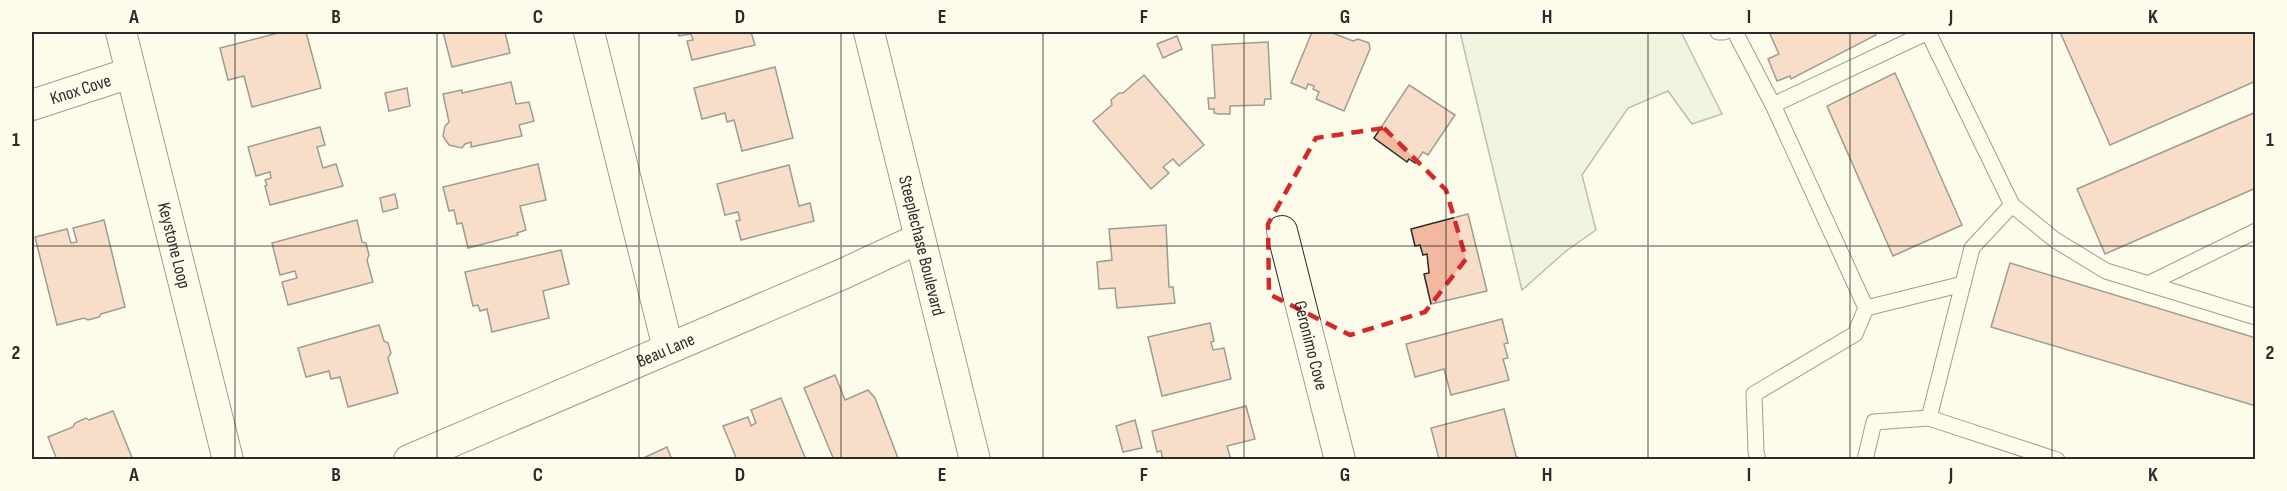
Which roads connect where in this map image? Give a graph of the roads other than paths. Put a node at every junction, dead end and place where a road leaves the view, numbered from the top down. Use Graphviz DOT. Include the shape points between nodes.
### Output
graph roads {
  1 [pos="120,32"];
  2 [pos="589,32"];
  3 [pos="869,32"];
  4 [pos="1718,32"];
  5 [pos="1724,32"];
  6 [pos="1735,32"];
  7 [pos="1928,32"];
  8 [pos="130,73"];
  9 [pos="32,105"];
  10 [pos="1773,105"];
  11 [pos="2012,205"];
  12 [pos="1282,231"];
  13 [pos="2256,231"];
  14 [pos="920,238"];
  15 [pos="1963,284"];
  16 [pos="2148,284"];
  17 [pos="1866,308"];
  18 [pos="2256,317"];
  19 [pos="668,348"];
  20 [pos="1929,418"];
  21 [pos="228,459"];
  22 [pos="409,459"];
  23 [pos="975,459"];
  24 [pos="1340,459"];
  25 [pos="1758,459"];
  26 [pos="1864,459"];
  27 [pos="2057,459"];
  1 -- 8 [label="street, Keystone Loop"];
  2 -- 19 [label="street"];
  3 -- 14 [label="street, Steeplechase Boulevard"];
  4 -- 5 [label="lane"];
  6 -- 10 [label="lane"];
  7 -- 10 [label="lane"];
  7 -- 11 [label="lane"];
  8 -- 9 [label="street, Knox Cove"];
  8 -- 21 [label="street, Keystone Loop"];
  10 -- 17 [label="lane"];
  11 -- 15 [label="lane" via="1972,248"];
  11 -- 16 [label="lane" via="2055,240 2106,271"];
  12 -- 24 [label="street, Geronimo Cove"];
  13 -- 16 [label="lane"];
  14 -- 19 [label="street, Beau Lane"];
  14 -- 23 [label="street, Steeplechase Boulevard"];
  15 -- 17 [label="lane"];
  15 -- 20 [label="lane"];
  16 -- 18 [label="lane"];
  17 -- 25 [label="lane" via="1855,334 1754,394"];
  19 -- 22 [label="street, Beau Lane"];
  20 -- 26 [label="lane" via="1874,422"];
  20 -- 27 [label="lane"];
}
